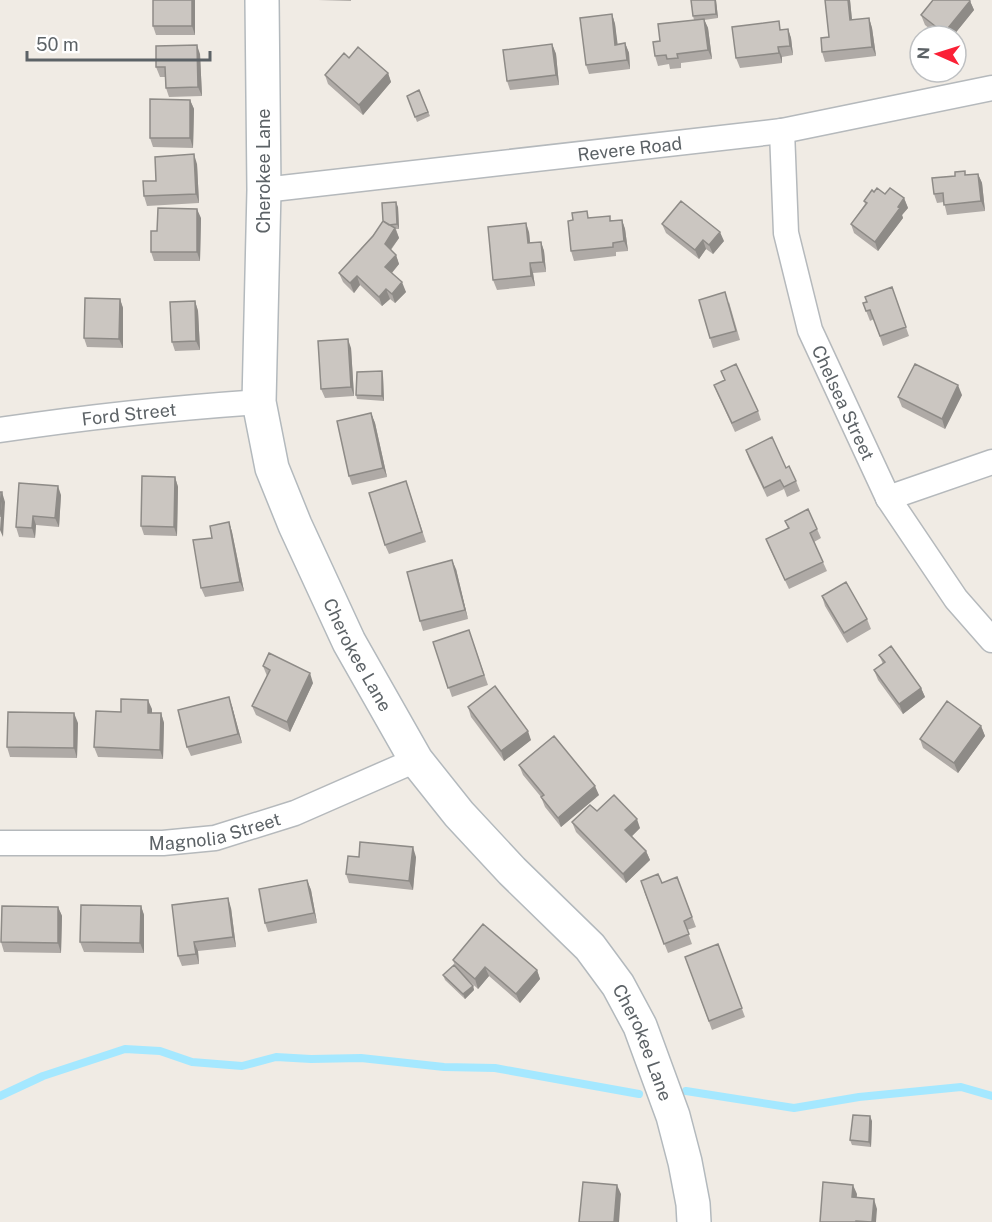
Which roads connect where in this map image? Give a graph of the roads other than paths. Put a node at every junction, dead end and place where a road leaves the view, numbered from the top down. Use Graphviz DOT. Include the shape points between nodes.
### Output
graph roads {
  1 [pos="262,0"];
  2 [pos="992,88"];
  3 [pos="782,131"];
  4 [pos="264,190"];
  5 [pos="259,402"];
  6 [pos="0,430"];
  7 [pos="992,462"];
  8 [pos="888,498"];
  9 [pos="992,640"];
  10 [pos="416,760"];
  11 [pos="0,843"];
  12 [pos="694,1222"];
  1 -- 4 [label="street, Cherokee Lane"];
  2 -- 3 [label="street, Revere Road"];
  3 -- 4 [label="street, Revere Road"];
  3 -- 8 [label="street, Chelsea Street" via="786,234 810,330"];
  4 -- 5 [label="street, Cherokee Lane"];
  5 -- 6 [label="street, Ford Street" via="163,409"];
  5 -- 10 [label="street, Cherokee Lane" via="272,468 295,525 350,642"];
  7 -- 8 [label="street"];
  8 -- 9 [label="street, Chelsea Street" via="956,599"];
  10 -- 11 [label="street, Magnolia Street" via="295,813 215,838 163,843"];
  10 -- 12 [label="street, Cherokee Lane" via="459,814 590,947 618,985 640,1026 673,1116 686,1162"];
}
